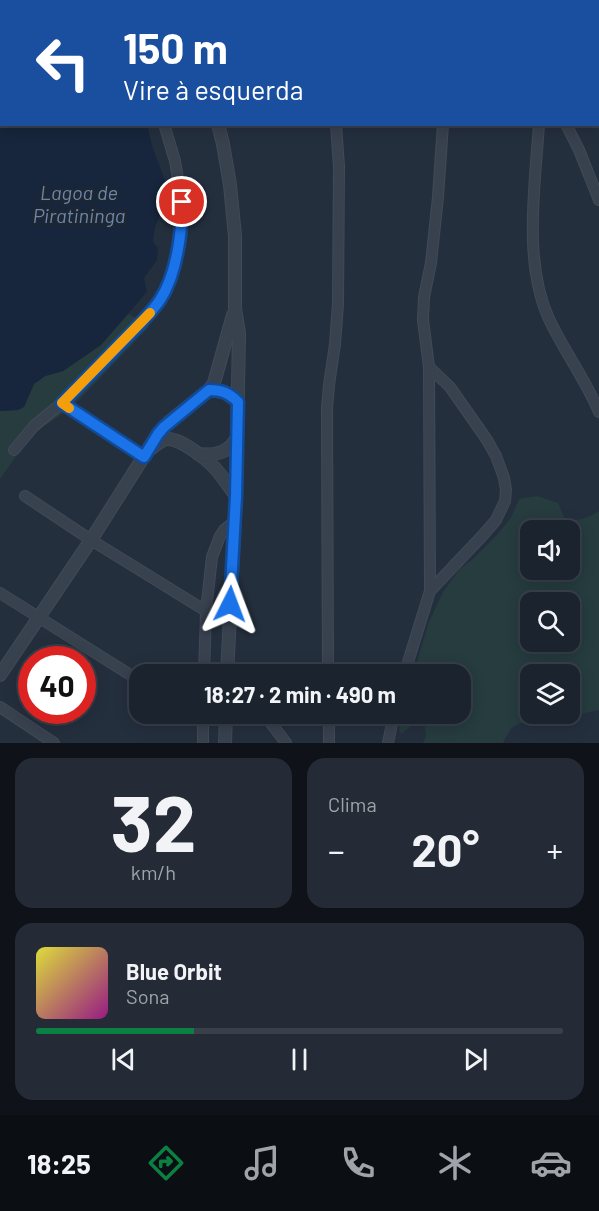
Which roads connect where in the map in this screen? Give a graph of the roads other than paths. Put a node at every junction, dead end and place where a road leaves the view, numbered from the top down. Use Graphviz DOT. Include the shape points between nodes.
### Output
graph roads {
  1 [pos="165,126"];
  2 [pos="218,126"];
  3 [pos="336,126"];
  4 [pos="443,126"];
  5 [pos="539,126"];
  6 [pos="567,126"];
  7 [pos="599,200"];
  8 [pos="235,308"];
  9 [pos="429,367"];
  10 [pos="209,390"];
  11 [pos="238,402"];
  12 [pos="62,403"];
  13 [pos="182,411"];
  14 [pos="599,412"];
  15 [pos="237,436"];
  16 [pos="182,444"];
  17 [pos="14,450"];
  18 [pos="198,454"];
  19 [pos="144,457"];
  20 [pos="25,496"];
  21 [pos="236,496"];
  22 [pos="235,521"];
  23 [pos="91,540"];
  24 [pos="430,591"];
  25 [pos="0,593"];
  26 [pos="206,611"];
  27 [pos="39,618"];
  28 [pos="204,664"];
  29 [pos="229,664"];
  30 [pos="328,664"];
  31 [pos="407,664"];
  32 [pos="129,674"];
  33 [pos="0,675"];
  34 [pos="0,707"];
  35 [pos="203,724"];
  36 [pos="225,724"];
  37 [pos="272,724"];
  38 [pos="328,724"];
  39 [pos="392,724"];
  40 [pos="54,743"];
  41 [pos="203,743"];
  42 [pos="225,743"];
  43 [pos="286,743"];
  44 [pos="329,743"];
  45 [pos="388,743"];
  1 -- 12 [label="street" via="182,202 174,268 166,290 152,310"];
  2 -- 8 [label="street" via="234,226"];
  3 -- 30 [label="street" via="338,304 327,408"];
  4 -- 9 [label="street" via="431,263 424,297"];
  5 -- 14 [label="street" via="533,249 541,293 549,319"];
  6 -- 7 [label="street"];
  8 -- 10 [label="street" via="217,375"];
  8 -- 11 [label="street" via="239,333"];
  9 -- 24 [label="street"];
  9 -- 24 [label="street" via="450,387 487,440 506,490 496,520"];
  10 -- 11 [label="street" via="225,392"];
  10 -- 13 [label="street"];
  11 -- 15 [label="street"];
  12 -- 17 [label="street" via="34,426"];
  12 -- 19 [label="street"];
  13 -- 16 [label="street" via="175,430"];
  13 -- 19 [label="street" via="158,434"];
  15 -- 18 [label="street" via="234,444 223,451"];
  15 -- 21 [label="street"];
  16 -- 18 [label="street"];
  16 -- 19 [label="street" via="164,440"];
  18 -- 21 [label="street" via="215,468"];
  19 -- 23 [label="street"];
  20 -- 23 [label="street"];
  21 -- 22 [label="street"];
  22 -- 26 [label="street" via="214,547"];
  22 -- 29 [label="street"];
  23 -- 26 [label="street"];
  23 -- 27 [label="street"];
  24 -- 31 [label="street"];
  25 -- 27 [label="street"];
  26 -- 28 [label="street"];
  27 -- 32 [label="street"];
  27 -- 33 [label="street"];
  34 -- 40 [label="street"];
  35 -- 41 [label="street"];
  36 -- 42 [label="street"];
  37 -- 43 [label="street"];
  38 -- 44 [label="street"];
  39 -- 45 [label="street"];
}
